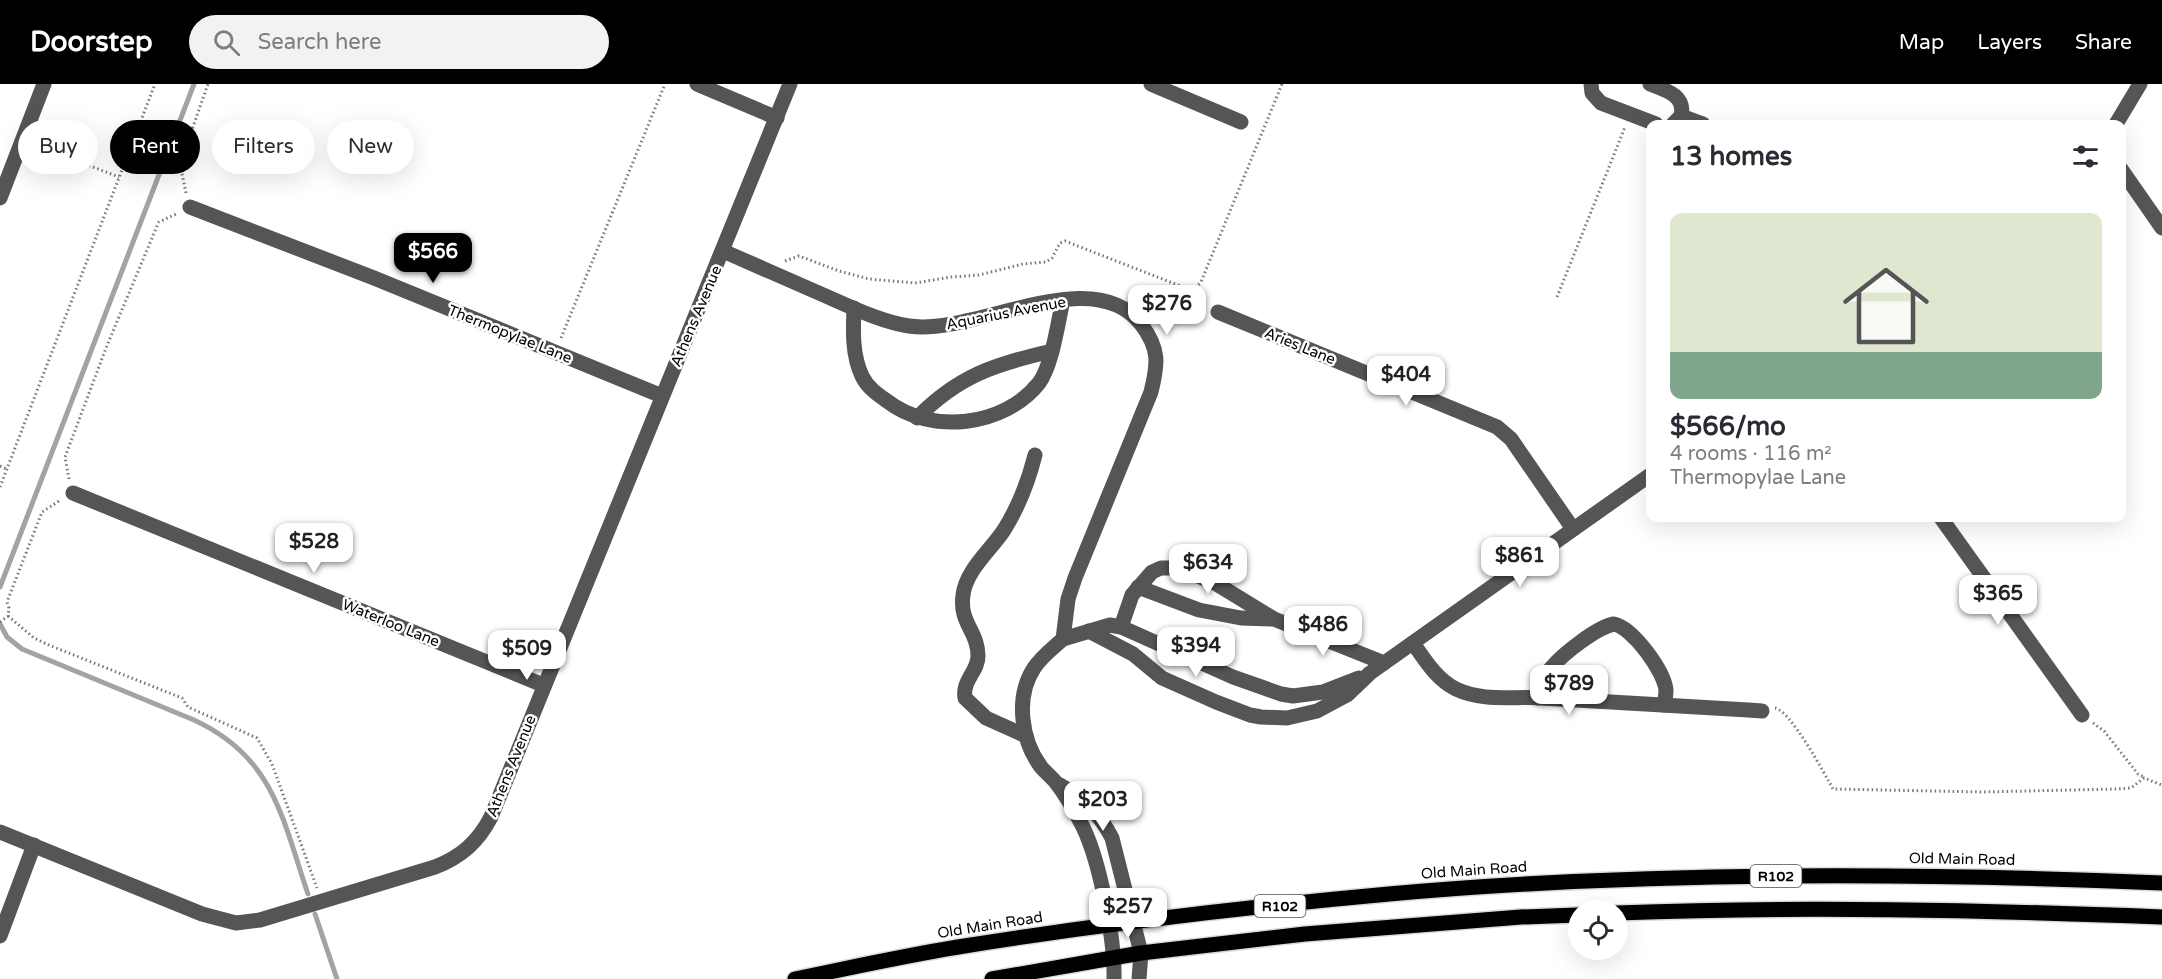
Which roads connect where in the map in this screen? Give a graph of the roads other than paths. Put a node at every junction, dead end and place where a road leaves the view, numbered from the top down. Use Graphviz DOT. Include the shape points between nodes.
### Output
graph roads {
  1 [pos="44,84"];
  2 [pos="697,84"];
  3 [pos="790,84"];
  4 [pos="1151,84"];
  5 [pos="1591,84"];
  6 [pos="1650,84"];
  7 [pos="2140,84"];
  8 [pos="777,118"];
  9 [pos="1646,120"];
  10 [pos="1677,120"];
  11 [pos="2118,120"];
  12 [pos="1241,122"];
  13 [pos="2126,176"];
  14 [pos="0,197"];
  15 [pos="190,207"];
  16 [pos="2162,228"];
  17 [pos="723,251"];
  18 [pos="1063,300"];
  19 [pos="854,308"];
  20 [pos="1218,312"];
  21 [pos="1052,351"];
  22 [pos="662,396"];
  23 [pos="917,418"];
  24 [pos="1035,455"];
  25 [pos="1646,478"];
  26 [pos="73,493"];
  27 [pos="1944,522"];
  28 [pos="1573,530"];
  29 [pos="1138,587"];
  30 [pos="1274,619"];
  31 [pos="1121,627"];
  32 [pos="1089,631"];
  33 [pos="1063,639"];
  34 [pos="1413,643"];
  35 [pos="1384,663"];
  36 [pos="1370,673"];
  37 [pos="543,685"];
  38 [pos="1538,698"];
  39 [pos="1664,705"];
  40 [pos="1762,711"];
  41 [pos="2082,715"];
  42 [pos="1026,736"];
  43 [pos="1057,784"];
  44 [pos="0,832"];
  45 [pos="34,845"];
  46 [pos="2162,883"];
  47 [pos="1628,913"];
  48 [pos="1568,915"];
  49 [pos="2162,917"];
  50 [pos="1134,923"];
  51 [pos="1109,927"];
  52 [pos="0,936"];
  53 [pos="1141,953"];
  54 [pos="1115,957"];
  55 [pos="795,979"];
  56 [pos="992,979"];
  57 [pos="1114,979"];
  58 [pos="1139,979"];
  1 -- 14 [label="street"];
  2 -- 8 [label="street"];
  3 -- 8 [label="street, Athens Avenue"];
  4 -- 12 [label="street"];
  5 -- 9 [label="street" via="1596,99"];
  6 -- 10 [label="street" via="1676,96 1682,105"];
  7 -- 11 [label="street"];
  8 -- 17 [label="street, Athens Avenue"];
  13 -- 16 [label="street"];
  15 -- 22 [label="street, Thermopylae Lane"];
  17 -- 19 [label="street, Aquarius Avenue"];
  17 -- 22 [label="street, Athens Avenue"];
  18 -- 19 [label="street, Aquarius Avenue" via="949,326 924,327 907,326"];
  18 -- 21 [label="street"];
  18 -- 33 [label="street, Aquarius Avenue" via="1109,302 1123,309 1146,332 1158,367 1151,393 1075,578"];
  19 -- 23 [label="street" via="853,332 862,376 871,390 896,409"];
  20 -- 28 [label="street, Aries Lane" via="1497,427 1511,439"];
  21 -- 23 [label="street" via="972,375 936,398"];
  21 -- 23 [label="street" via="1041,380 1009,408 957,422"];
  22 -- 37 [label="street, Athens Avenue"];
  24 -- 42 [label="street" via="1019,505 972,572 963,593 962,612 976,641 978,656 963,688 965,698 986,718"];
  25 -- 28 [label="street"];
  26 -- 37 [label="street, Waterloo Lane"];
  27 -- 41 [label="street"];
  28 -- 34 [label="street"];
  29 -- 30 [label="street" via="1199,610"];
  29 -- 30 [label="street" via="1152,572 1179,568 1215,583"];
  29 -- 31 [label="street"];
  30 -- 35 [label="street"];
  31 -- 32 [label="street" via="1110,625"];
  31 -- 36 [label="street" via="1260,688 1293,696 1336,688"];
  32 -- 33 [label="street"];
  32 -- 36 [label="street" via="1133,654 1162,678 1250,716 1287,718 1317,711 1347,695"];
  33 -- 42 [label="street" via="1033,669 1025,688"];
  34 -- 35 [label="street"];
  34 -- 38 [label="street" via="1435,673 1455,689 1480,697"];
  35 -- 36 [label="street"];
  37 -- 45 [label="street, Athens Avenue" via="491,817 475,843 451,860 321,902 236,923 202,914"];
  38 -- 39 [label="street"];
  38 -- 39 [label="street" via="1552,667 1601,628 1614,624 1628,630 1658,670 1666,690"];
  39 -- 40 [label="street"];
  42 -- 43 [label="street" via="1041,767"];
  43 -- 50 [label="street" via="1087,803 1106,826"];
  43 -- 51 [label="street" via="1090,843"];
  44 -- 45 [label="street, Athens Avenue"];
  45 -- 52 [label="street"];
  46 -- 50 [label="main road, Old Main Road / R102" via="1916,875 1716,877 1391,894"];
  47 -- 49 [label="main road" via="1716,909 1916,910"];
  48 -- 53 [label="main road, R102" via="1305,934"];
  50 -- 51 [label="main road, Old Main Road / R102"];
  50 -- 53 [label="street"];
  51 -- 54 [label="street"];
  51 -- 55 [label="main road, Old Main Road / R102" via="957,948"];
  53 -- 54 [label="main road, R102"];
  53 -- 58 [label="street"];
  54 -- 56 [label="main road, R102"];
  54 -- 57 [label="street"];
}
